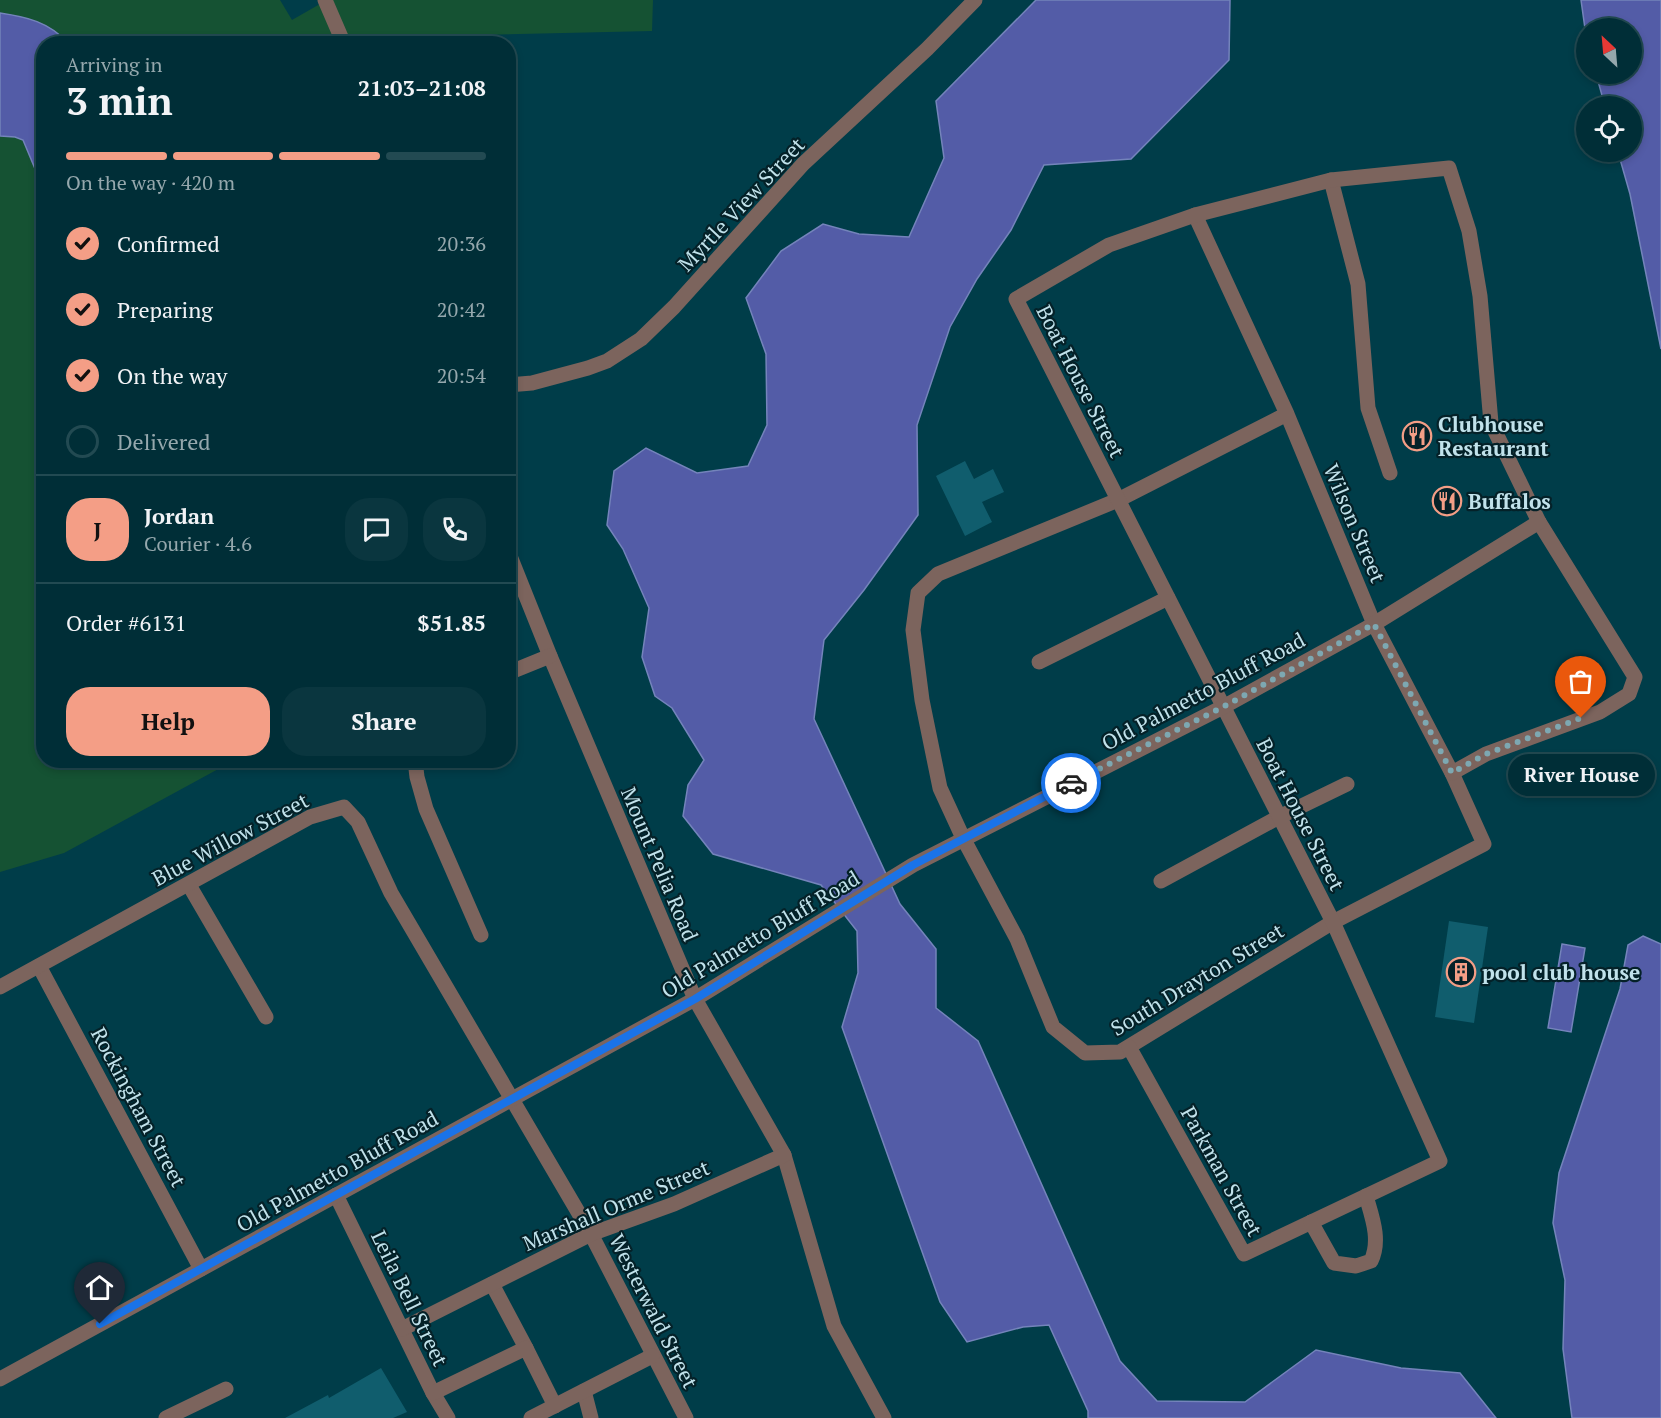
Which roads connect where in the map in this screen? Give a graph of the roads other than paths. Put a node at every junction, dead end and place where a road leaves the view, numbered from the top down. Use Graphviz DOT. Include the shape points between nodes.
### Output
graph roads {
  1 [pos="325,0"];
  2 [pos="975,0"];
  3 [pos="341,36"];
  4 [pos="1331,180"];
  5 [pos="1196,215"];
  6 [pos="516,384"];
  7 [pos="1287,414"];
  8 [pos="1390,473"];
  9 [pos="1118,500"];
  10 [pos="1539,522"];
  11 [pos="516,571"];
  12 [pos="1168,598"];
  13 [pos="1374,624"];
  14 [pos="550,656"];
  15 [pos="1039,662"];
  16 [pos="516,670"];
  17 [pos="1223,707"];
  18 [pos="416,768"];
  19 [pos="1452,773"];
  20 [pos="1347,784"];
  21 [pos="1279,817"];
  22 [pos="963,838"];
  23 [pos="1484,844"];
  24 [pos="1161,881"];
  25 [pos="189,885"];
  26 [pos="1333,922"];
  27 [pos="481,935"];
  28 [pos="39,966"];
  29 [pos="0,987"];
  30 [pos="695,999"];
  31 [pos="266,1017"];
  32 [pos="1129,1047"];
  33 [pos="511,1100"];
  34 [pos="783,1155"];
  35 [pos="1440,1161"];
  36 [pos="336,1195"];
  37 [pos="1366,1196"];
  38 [pos="1311,1222"];
  39 [pos="591,1234"];
  40 [pos="201,1269"];
  41 [pos="492,1284"];
  42 [pos="402,1329"];
  43 [pos="526,1348"];
  44 [pos="652,1356"];
  45 [pos="0,1378"];
  46 [pos="226,1389"];
  47 [pos="584,1391"];
  48 [pos="433,1393"];
  49 [pos="555,1406"];
  50 [pos="166,1418"];
  51 [pos="448,1418"];
  52 [pos="531,1418"];
  53 [pos="591,1418"];
  54 [pos="686,1418"];
  55 [pos="884,1418"];
  1 -- 3 [label="street"];
  2 -- 6 [label="street, Myrtle View Street" via="803,164 641,339 588,368"];
  4 -- 5 [label="street, Boat House Street"];
  4 -- 8 [label="street" via="1358,284 1368,408"];
  4 -- 10 [label="street, Boat House Street" via="1449,168 1469,231 1480,296 1491,423"];
  5 -- 7 [label="street, Wilson Street"];
  5 -- 9 [label="street, Boat House Street" via="1109,245 1016,299"];
  7 -- 9 [label="street, South Drayton Street"];
  7 -- 13 [label="street, Wilson Street"];
  9 -- 12 [label="street, Boat House Street"];
  9 -- 22 [label="street, South Drayton Street" via="938,574 918,593 913,630 922,700 940,788"];
  10 -- 13 [label="street, Old Palmetto Bluff Road"];
  10 -- 19 [label="street" via="1635,677 1632,686 1629,694 1600,711 1486,754"];
  11 -- 14 [label="street, Mount Pelia Road"];
  12 -- 15 [label="street"];
  12 -- 17 [label="street, Boat House Street"];
  13 -- 17 [label="street, Old Palmetto Bluff Road"];
  13 -- 19 [label="street, Wilson Street"];
  14 -- 16 [label="street"];
  14 -- 30 [label="street, Mount Pelia Road"];
  17 -- 21 [label="street, Boat House Street"];
  17 -- 22 [label="street, Old Palmetto Bluff Road"];
  18 -- 27 [label="street" via="426,809"];
  19 -- 23 [label="street, Wilson Street"];
  20 -- 21 [label="street"];
  21 -- 24 [label="street"];
  21 -- 26 [label="street, Boat House Street"];
  22 -- 30 [label="street, Old Palmetto Bluff Road"];
  22 -- 32 [label="street, South Drayton Street" via="1017,939 1053,1028 1085,1053 1120,1053"];
  23 -- 26 [label="street, South Drayton Street"];
  25 -- 28 [label="street, Blue Willow Street"];
  25 -- 31 [label="street"];
  25 -- 33 [label="street, Blue Willow Street" via="310,817 344,807 358,822 392,893"];
  26 -- 32 [label="street, South Drayton Street"];
  26 -- 35 [label="street, Boat House Street"];
  28 -- 29 [label="street, Blue Willow Street"];
  28 -- 40 [label="street, Rockingham Street"];
  30 -- 33 [label="street, Old Palmetto Bluff Road"];
  30 -- 34 [label="street, Mount Pelia Road"];
  32 -- 38 [label="street, Parkman Street" via="1244,1254"];
  33 -- 36 [label="street, Old Palmetto Bluff Road"];
  33 -- 39 [label="street, Westerwald Street"];
  34 -- 39 [label="street, Marshall Orme Street" via="674,1204"];
  34 -- 55 [label="street, Mount Pelia Road" via="834,1326"];
  35 -- 37 [label="street, Parkman Street"];
  36 -- 40 [label="street, Old Palmetto Bluff Road"];
  36 -- 42 [label="street, Leila Bell Street"];
  37 -- 38 [label="street, Parkman Street"];
  37 -- 38 [label="street" via="1376,1238 1371,1261 1356,1266 1334,1263"];
  39 -- 41 [label="street, Marshall Orme Street"];
  39 -- 44 [label="street, Westerwald Street"];
  40 -- 45 [label="street, Old Palmetto Bluff Road"];
  41 -- 42 [label="street, Marshall Orme Street"];
  41 -- 43 [label="street"];
  42 -- 48 [label="street, Leila Bell Street"];
  43 -- 48 [label="street"];
  43 -- 49 [label="street"];
  44 -- 47 [label="street"];
  44 -- 54 [label="street, Westerwald Street"];
  46 -- 50 [label="street"];
  47 -- 49 [label="street"];
  47 -- 53 [label="street"];
  48 -- 51 [label="street, Leila Bell Street"];
  49 -- 52 [label="street"];
}
